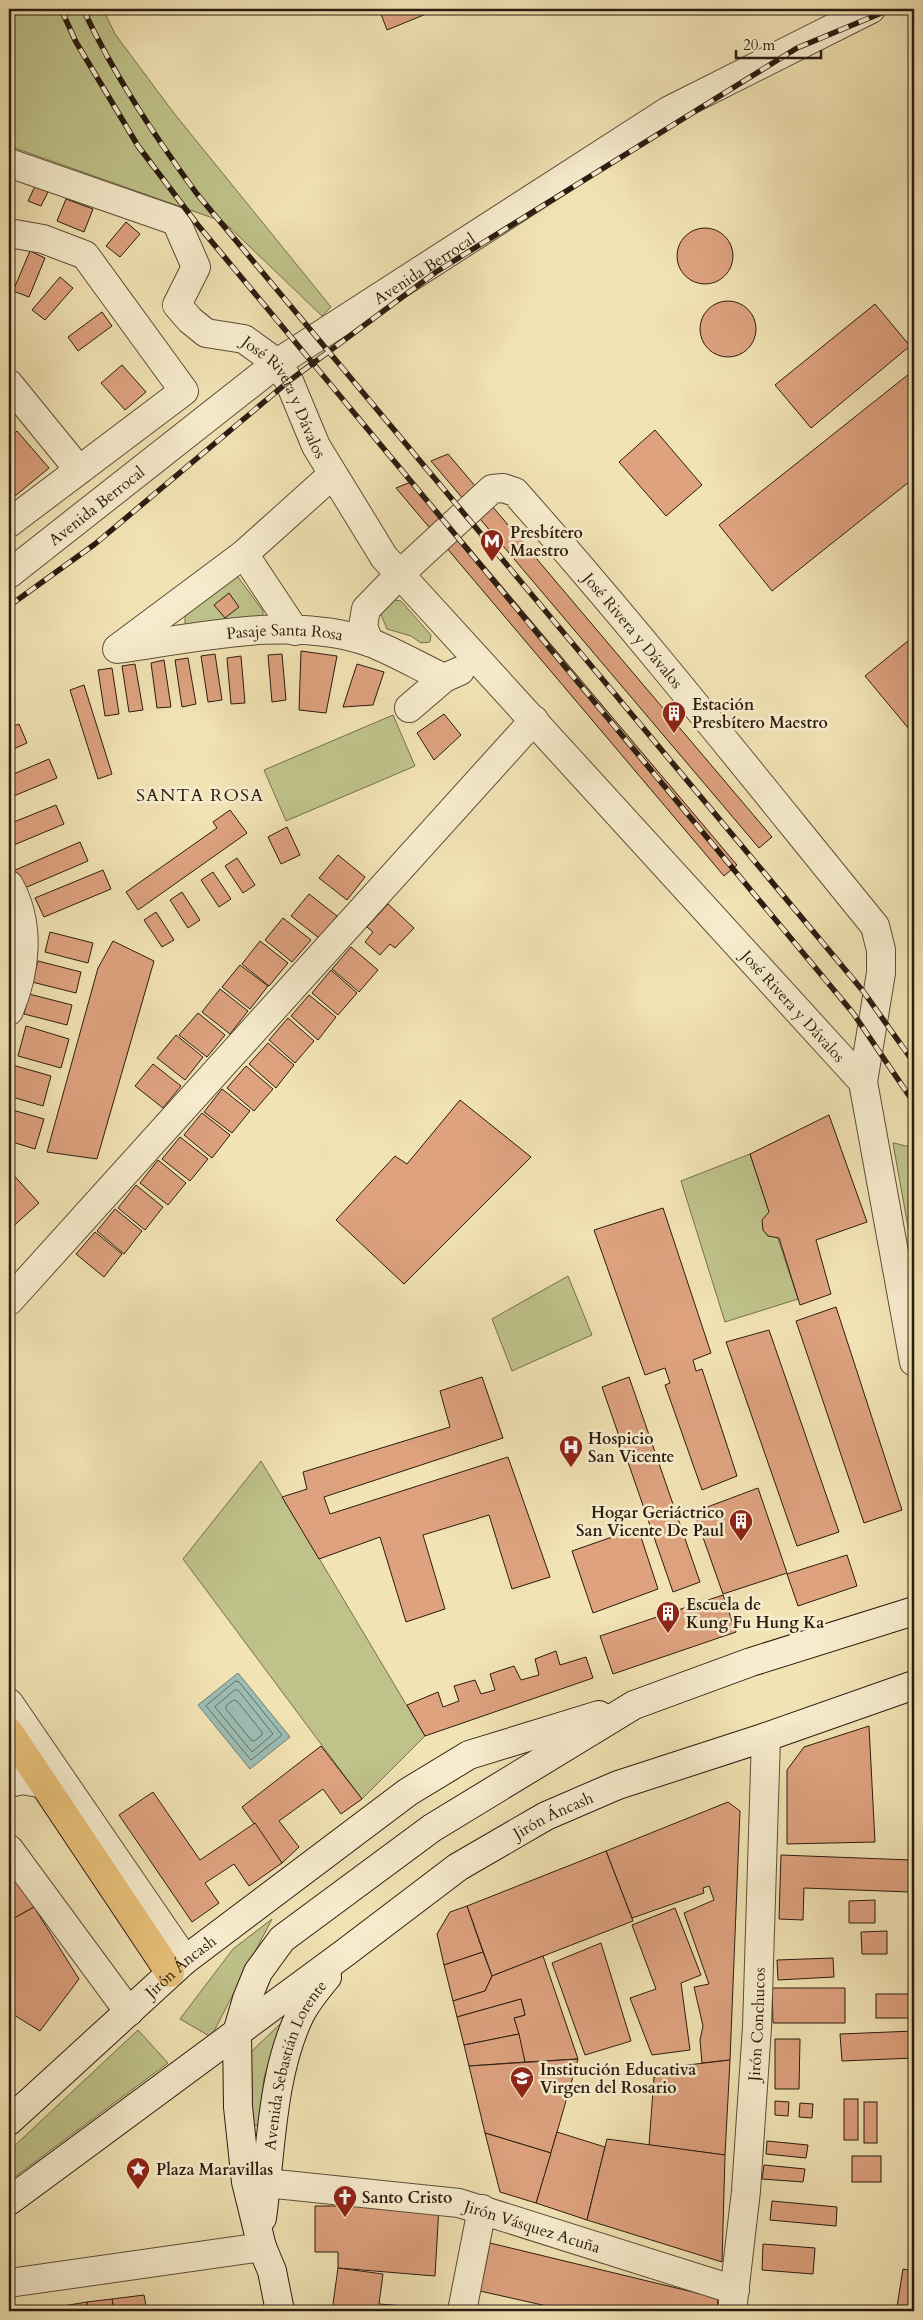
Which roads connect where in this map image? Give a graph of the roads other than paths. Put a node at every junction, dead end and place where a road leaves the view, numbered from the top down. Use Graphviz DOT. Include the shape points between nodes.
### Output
graph roads {
  1 [pos="871,9"];
  2 [pos="9,162"];
  3 [pos="9,232"];
  4 [pos="277,363"];
  5 [pos="9,384"];
  6 [pos="79,470"];
  7 [pos="332,475"];
  8 [pos="9,523"];
  9 [pos="244,554"];
  10 [pos="9,574"];
  11 [pos="400,574"];
  12 [pos="295,631"];
  13 [pos="368,642"];
  14 [pos="483,663"];
  15 [pos="444,678"];
  16 [pos="409,708"];
  17 [pos="534,720"];
  18 [pos="9,885"];
  19 [pos="9,1011"];
  20 [pos="863,1082"];
  21 [pos="9,1301"];
  22 [pos="914,1362"];
  23 [pos="914,1611"];
  24 [pos="914,1685"];
  25 [pos="9,1703"];
  26 [pos="634,1704"];
  27 [pos="9,1732"];
  28 [pos="766,1738"];
  29 [pos="9,1783"];
  30 [pos="54,1786"];
  31 [pos="9,1849"];
  32 [pos="346,1952"];
  33 [pos="178,1966"];
  34 [pos="129,2012"];
  35 [pos="237,2033"];
  36 [pos="9,2121"];
  37 [pos="266,2183"];
  38 [pos="9,2201"];
  39 [pos="482,2209"];
  40 [pos="262,2247"];
  41 [pos="9,2283"];
  42 [pos="734,2301"];
  43 [pos="280,2311"];
  44 [pos="462,2311"];
  1 -- 4 [label="street, Avenida Berrocal" via="668,111"];
  2 -- 4 [label="street, José Rivera y Dávalos" via="176,221 196,267 177,305 206,333 244,339"];
  3 -- 6 [label="street" via="43,239 85,255 184,391"];
  4 -- 7 [label="street, José Rivera y Dávalos" via="289,381"];
  4 -- 10 [label="street, Avenida Berrocal"];
  5 -- 6 [label="street"];
  6 -- 8 [label="street"];
  7 -- 9 [label="street"];
  7 -- 11 [label="street, José Rivera y Dávalos" via="384,558"];
  9 -- 12 [label="street"];
  9 -- 12 [label="street, Pasaje Santa Rosa" via="117,649 240,631"];
  11 -- 13 [label="street" via="366,609 364,626"];
  11 -- 14 [label="street, José Rivera y Dávalos"];
  11 -- 20 [label="street, José Rivera y Dávalos" via="492,489 515,492 701,711 874,926 882,950"];
  12 -- 13 [label="street, Pasaje Santa Rosa" via="318,631"];
  13 -- 15 [label="street, Pasaje Santa Rosa"];
  14 -- 15 [label="street"];
  14 -- 17 [label="street, José Rivera y Dávalos"];
  15 -- 16 [label="street"];
  17 -- 20 [label="street, José Rivera y Dávalos"];
  17 -- 21 [label="street"];
  18 -- 19 [label="street" via="23,922 24,954 19,988"];
  20 -- 22 [label="street, José Rivera y Dávalos"];
  23 -- 26 [label="street, Jirón Áncash" via="751,1662"];
  24 -- 28 [label="street, Jirón Áncash"];
  25 -- 30 [label="street"];
  26 -- 33 [label="street, Jirón Áncash" via="468,1755 408,1792"];
  26 -- 35 [label="street, Jirón Áncash" via="432,1828 288,1933 270,1952 258,1972"];
  27 -- 30 [label="highway"];
  28 -- 32 [label="street, Jirón Áncash" via="618,1786 546,1816 458,1867"];
  28 -- 42 [label="street, Jirón Conchucos" via="757,2027 746,2191"];
  29 -- 30 [label="street" via="23,1780"];
  30 -- 33 [label="highway"];
  31 -- 34 [label="street"];
  32 -- 35 [label="street, Jirón Áncash"];
  32 -- 37 [label="street, Avenida Sebastián Lorente" via="300,2014 289,2043 282,2069"];
  33 -- 34 [label="street, Jirón Áncash"];
  34 -- 36 [label="street, Jirón Áncash"];
  35 -- 38 [label="street, Jirón Áncash"];
  35 -- 40 [label="street, Avenida Sebastián Lorente" via="238,2107 246,2182"];
  37 -- 39 [label="street, Jirón Vásquez Acuña" via="459,2203"];
  37 -- 40 [label="street, Avenida Sebastián Lorente"];
  39 -- 42 [label="street, Jirón Vásquez Acuña"];
  39 -- 44 [label="street"];
  40 -- 41 [label="street"];
  40 -- 43 [label="street, Avenida Sebastián Lorente" via="272,2271"];
}
